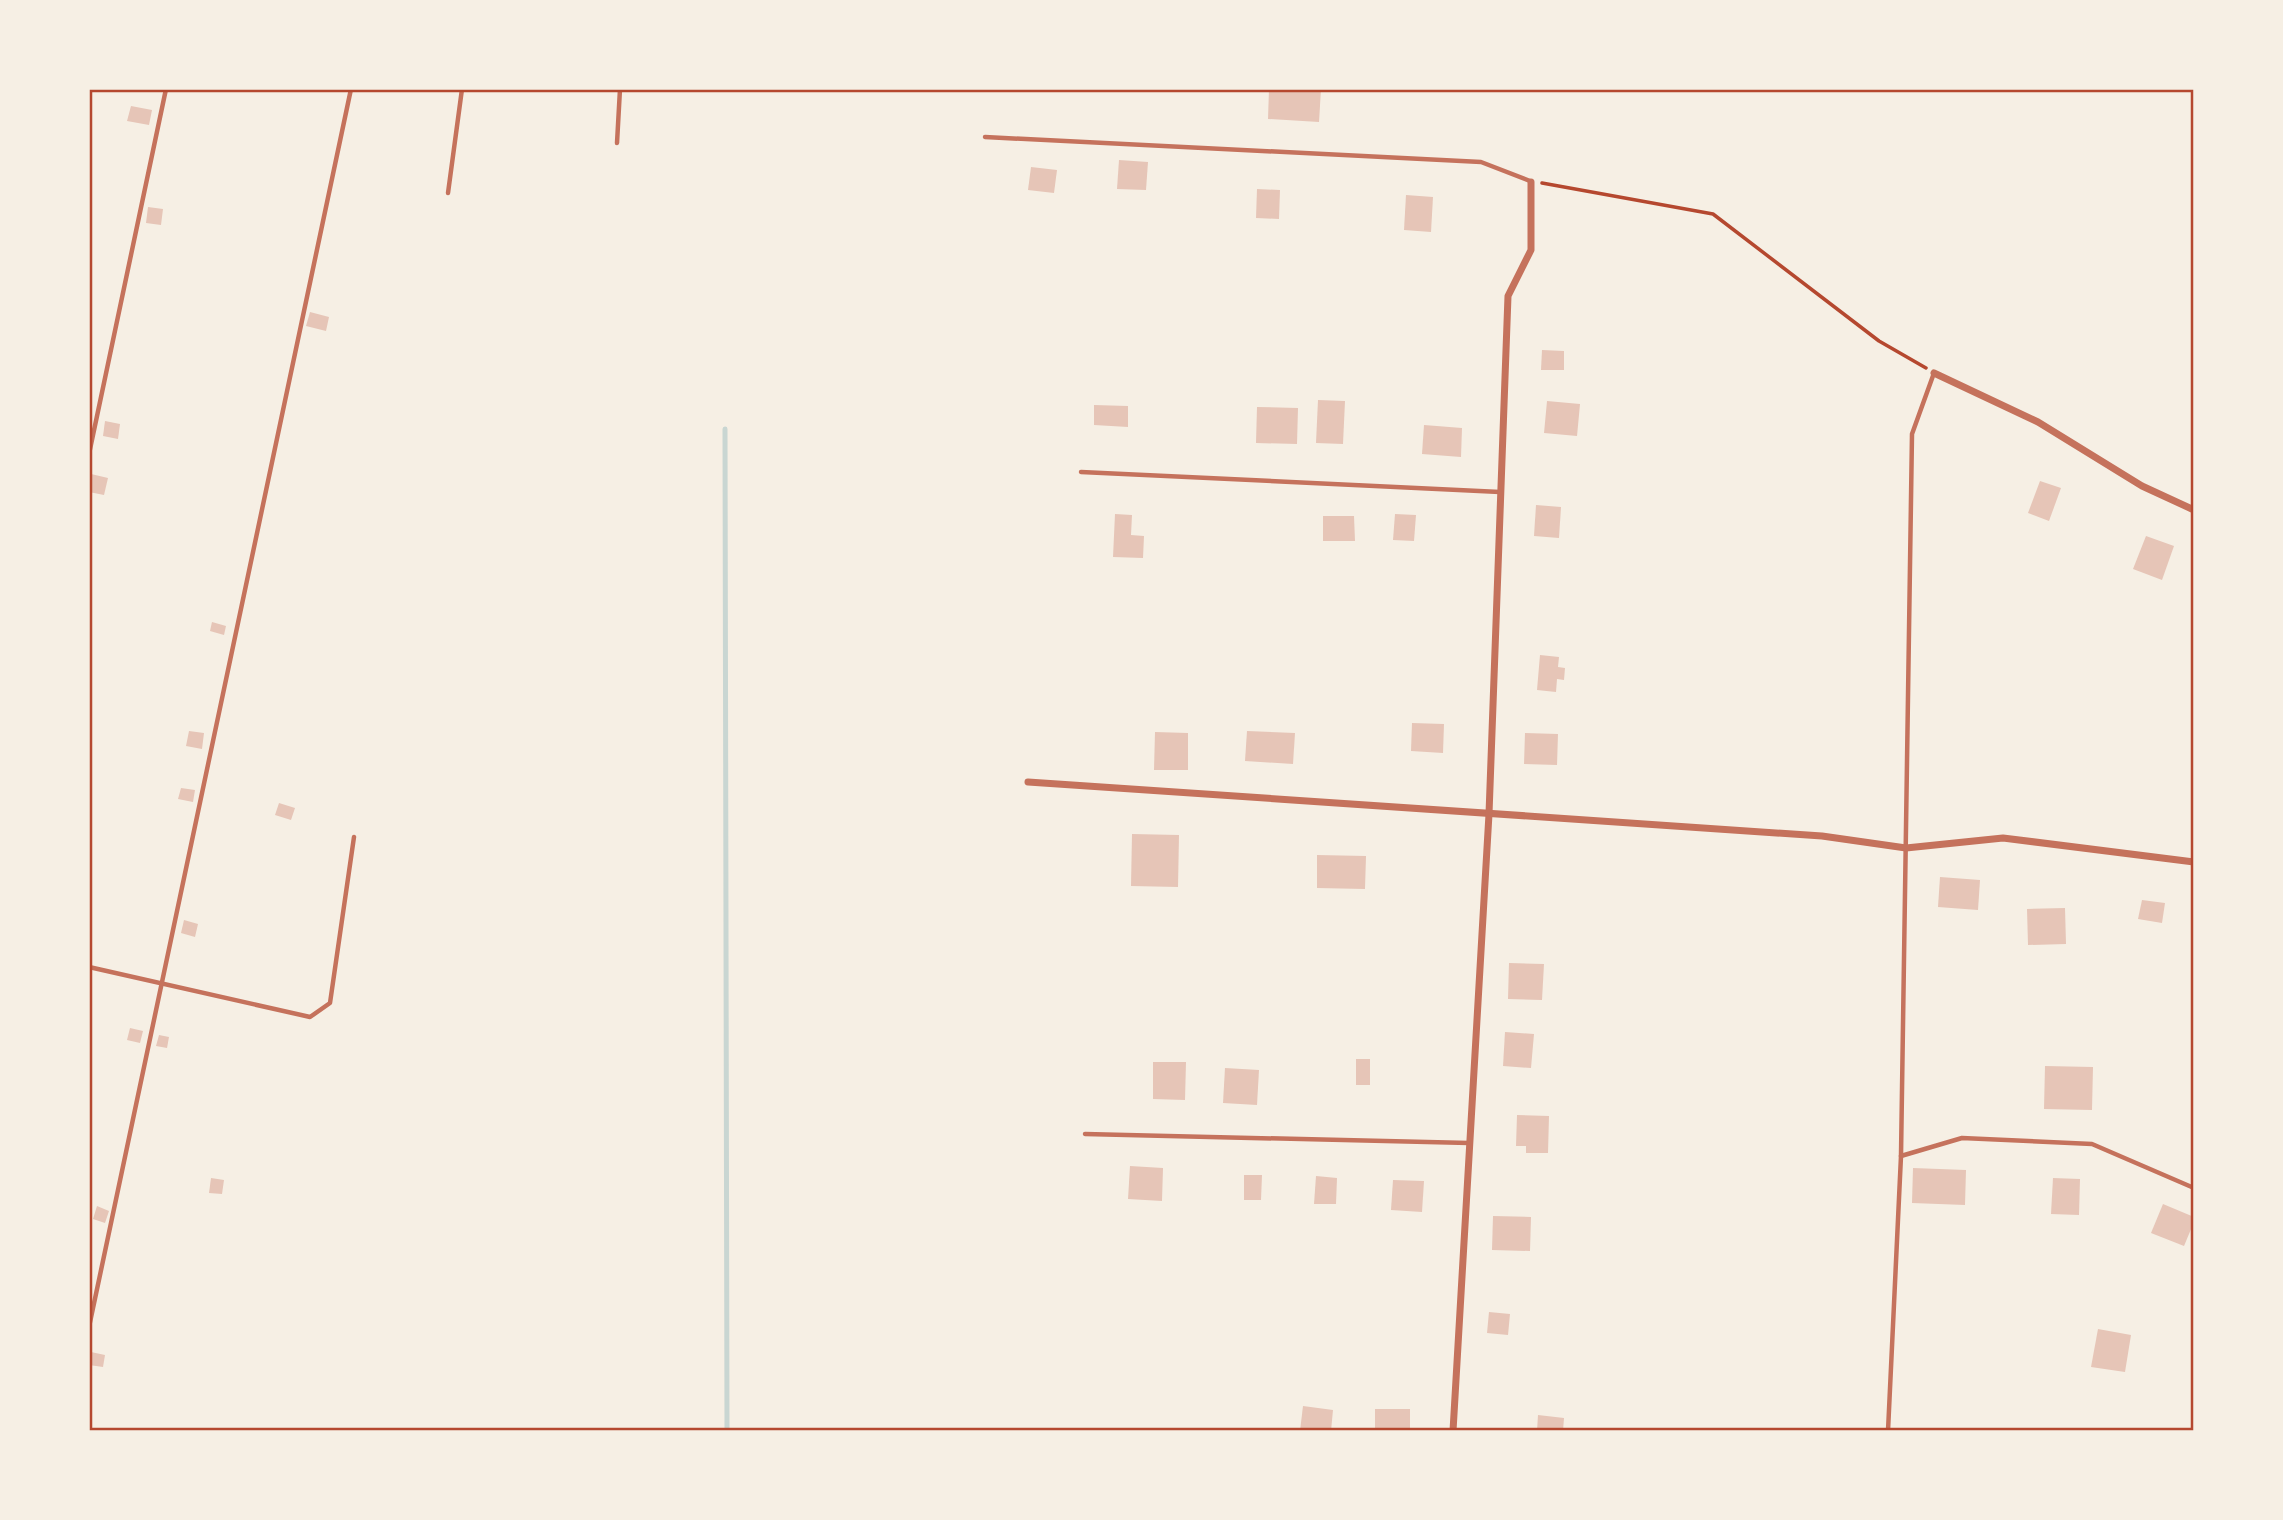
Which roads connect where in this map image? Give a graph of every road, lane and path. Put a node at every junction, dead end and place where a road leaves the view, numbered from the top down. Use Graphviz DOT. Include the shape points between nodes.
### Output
graph roads {
  1 [pos="166,89"];
  2 [pos="351,89"];
  3 [pos="462,89"];
  4 [pos="620,89"];
  5 [pos="985,137"];
  6 [pos="617,143"];
  7 [pos="1531,182"];
  8 [pos="449,193"];
  9 [pos="1934,373"];
  10 [pos="89,454"];
  11 [pos="1081,472"];
  12 [pos="1501,492"];
  13 [pos="2194,510"];
  14 [pos="1028,782"];
  15 [pos="1489,814"];
  16 [pos="354,837"];
  17 [pos="1906,848"];
  18 [pos="2194,862"];
  19 [pos="89,967"];
  20 [pos="163,984"];
  21 [pos="1085,1134"];
  22 [pos="1469,1143"];
  23 [pos="1901,1156"];
  24 [pos="2194,1188"];
  25 [pos="89,1327"];
  26 [pos="1452,1431"];
  27 [pos="1888,1431"];
  1 -- 10 [label="lane"];
  2 -- 20 [label="lane"];
  3 -- 8 [label="lane"];
  4 -- 6 [label="lane"];
  5 -- 7 [label="lane" via="1481,162"];
  7 -- 9 [label="path" via="1713,214 1878,341"];
  7 -- 12 [label="street" via="1531,250 1508,296"];
  9 -- 13 [label="street" via="2038,422 2141,486"];
  9 -- 17 [label="lane" via="1912,434"];
  11 -- 12 [label="lane"];
  12 -- 15 [label="street"];
  14 -- 15 [label="street"];
  15 -- 17 [label="street" via="1822,836"];
  15 -- 22 [label="street"];
  16 -- 20 [label="lane" via="330,1003 310,1017"];
  17 -- 18 [label="street" via="2003,838"];
  17 -- 23 [label="lane"];
  19 -- 20 [label="lane"];
  20 -- 25 [label="lane"];
  21 -- 22 [label="lane"];
  22 -- 26 [label="street"];
  23 -- 24 [label="lane" via="1962,1138 2092,1144"];
  23 -- 27 [label="lane"];
}
